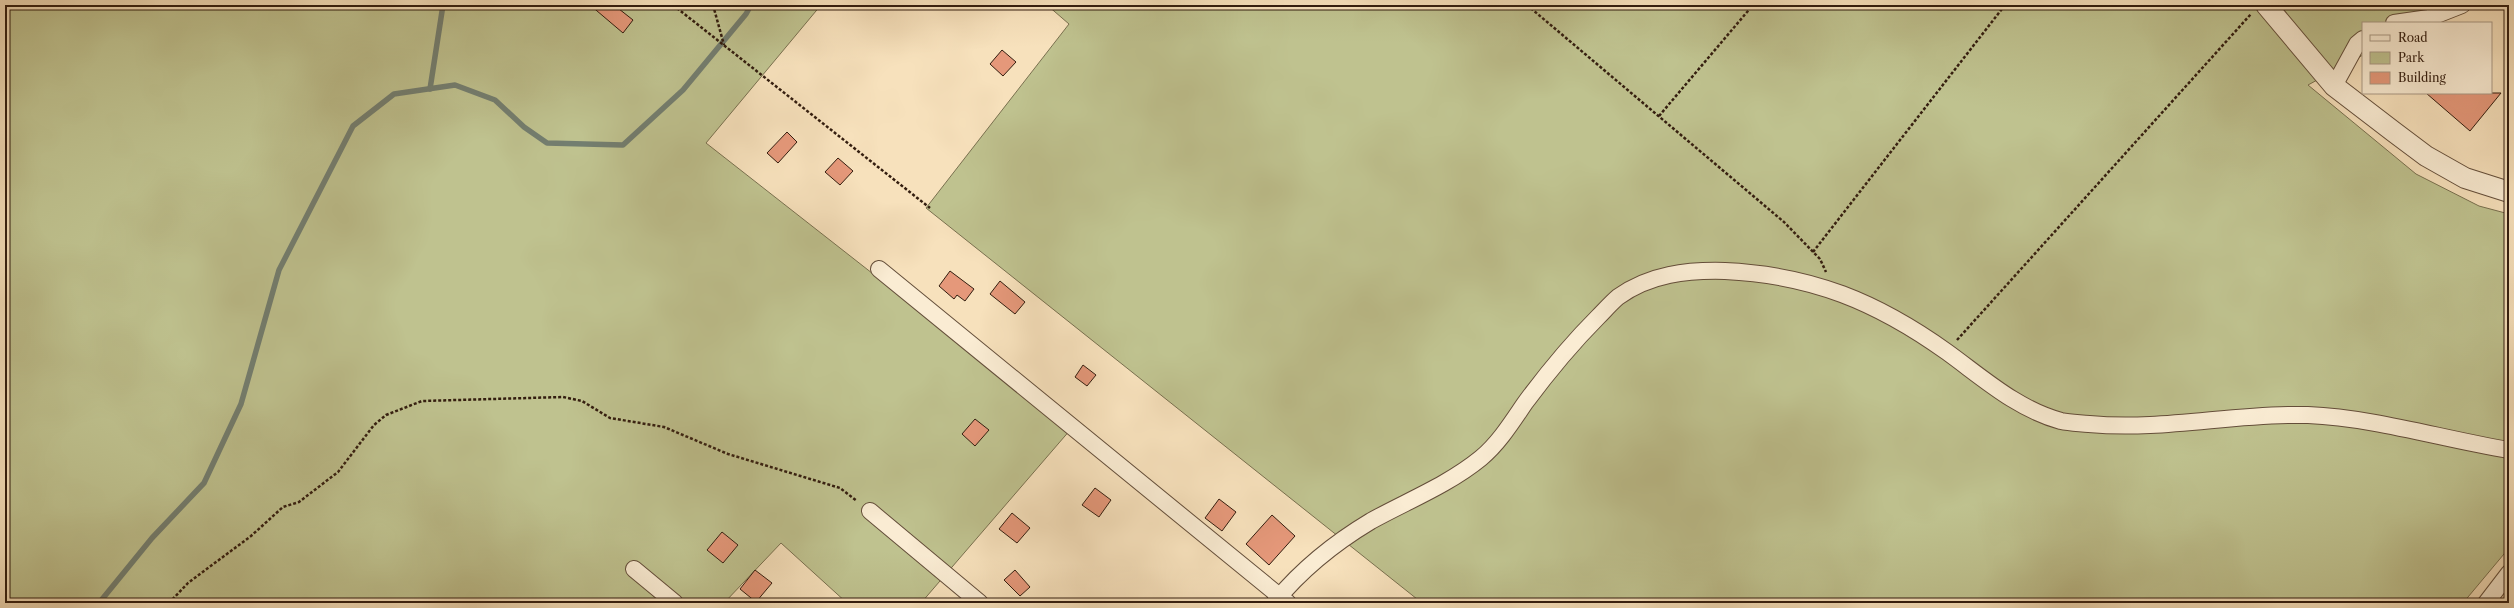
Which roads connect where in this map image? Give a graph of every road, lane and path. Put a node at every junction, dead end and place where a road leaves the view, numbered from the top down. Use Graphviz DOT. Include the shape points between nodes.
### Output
graph roads {
  1 [pos="673,5"];
  2 [pos="713,5"];
  3 [pos="1527,5"];
  4 [pos="1753,5"];
  5 [pos="2005,5"];
  6 [pos="2462,5"];
  7 [pos="2260,8"];
  8 [pos="2401,22"];
  9 [pos="2362,40"];
  10 [pos="724,45"];
  11 [pos="2334,86"];
  12 [pos="1659,116"];
  13 [pos="2509,192"];
  14 [pos="930,208"];
  15 [pos="1813,252"];
  16 [pos="879,269"];
  17 [pos="1835,290"];
  18 [pos="1947,352"];
  19 [pos="2509,450"];
  20 [pos="870,512"];
  21 [pos="634,569"];
  22 [pos="2509,572"];
  23 [pos="1280,601"];
  24 [pos="169,603"];
  25 [pos="675,603"];
  26 [pos="980,603"];
  27 [pos="2486,603"];
  1 -- 10 [label="path"];
  2 -- 10 [label="path"];
  3 -- 12 [label="path"];
  4 -- 12 [label="path"];
  5 -- 15 [label="path"];
  6 -- 8 [label="street" via="2428,18"];
  7 -- 11 [label="street"];
  7 -- 18 [label="path"];
  9 -- 11 [label="street" via="2357,44"];
  10 -- 14 [label="path"];
  11 -- 13 [label="street" via="2426,156 2465,178"];
  12 -- 15 [label="path" via="1784,222"];
  15 -- 17 [label="path" via="1820,259"];
  16 -- 23 [label="street"];
  17 -- 18 [label="street" via="1875,307"];
  17 -- 23 [label="street" via="1808,282 1750,272 1680,272 1648,280 1617,298 1560,356 1503,434 1482,457 1368,523 1316,561"];
  18 -- 19 [label="street" via="1988,385 2026,406 2061,421 2112,426 2175,425 2305,415 2356,419"];
  20 -- 24 [label="path" via="840,488 728,454 664,427 610,418 582,401 563,396 422,401 386,415 374,425 338,472 299,502 283,507 251,536 188,583"];
  20 -- 26 [label="street"];
  21 -- 25 [label="street"];
  22 -- 27 [label="street"];
}
